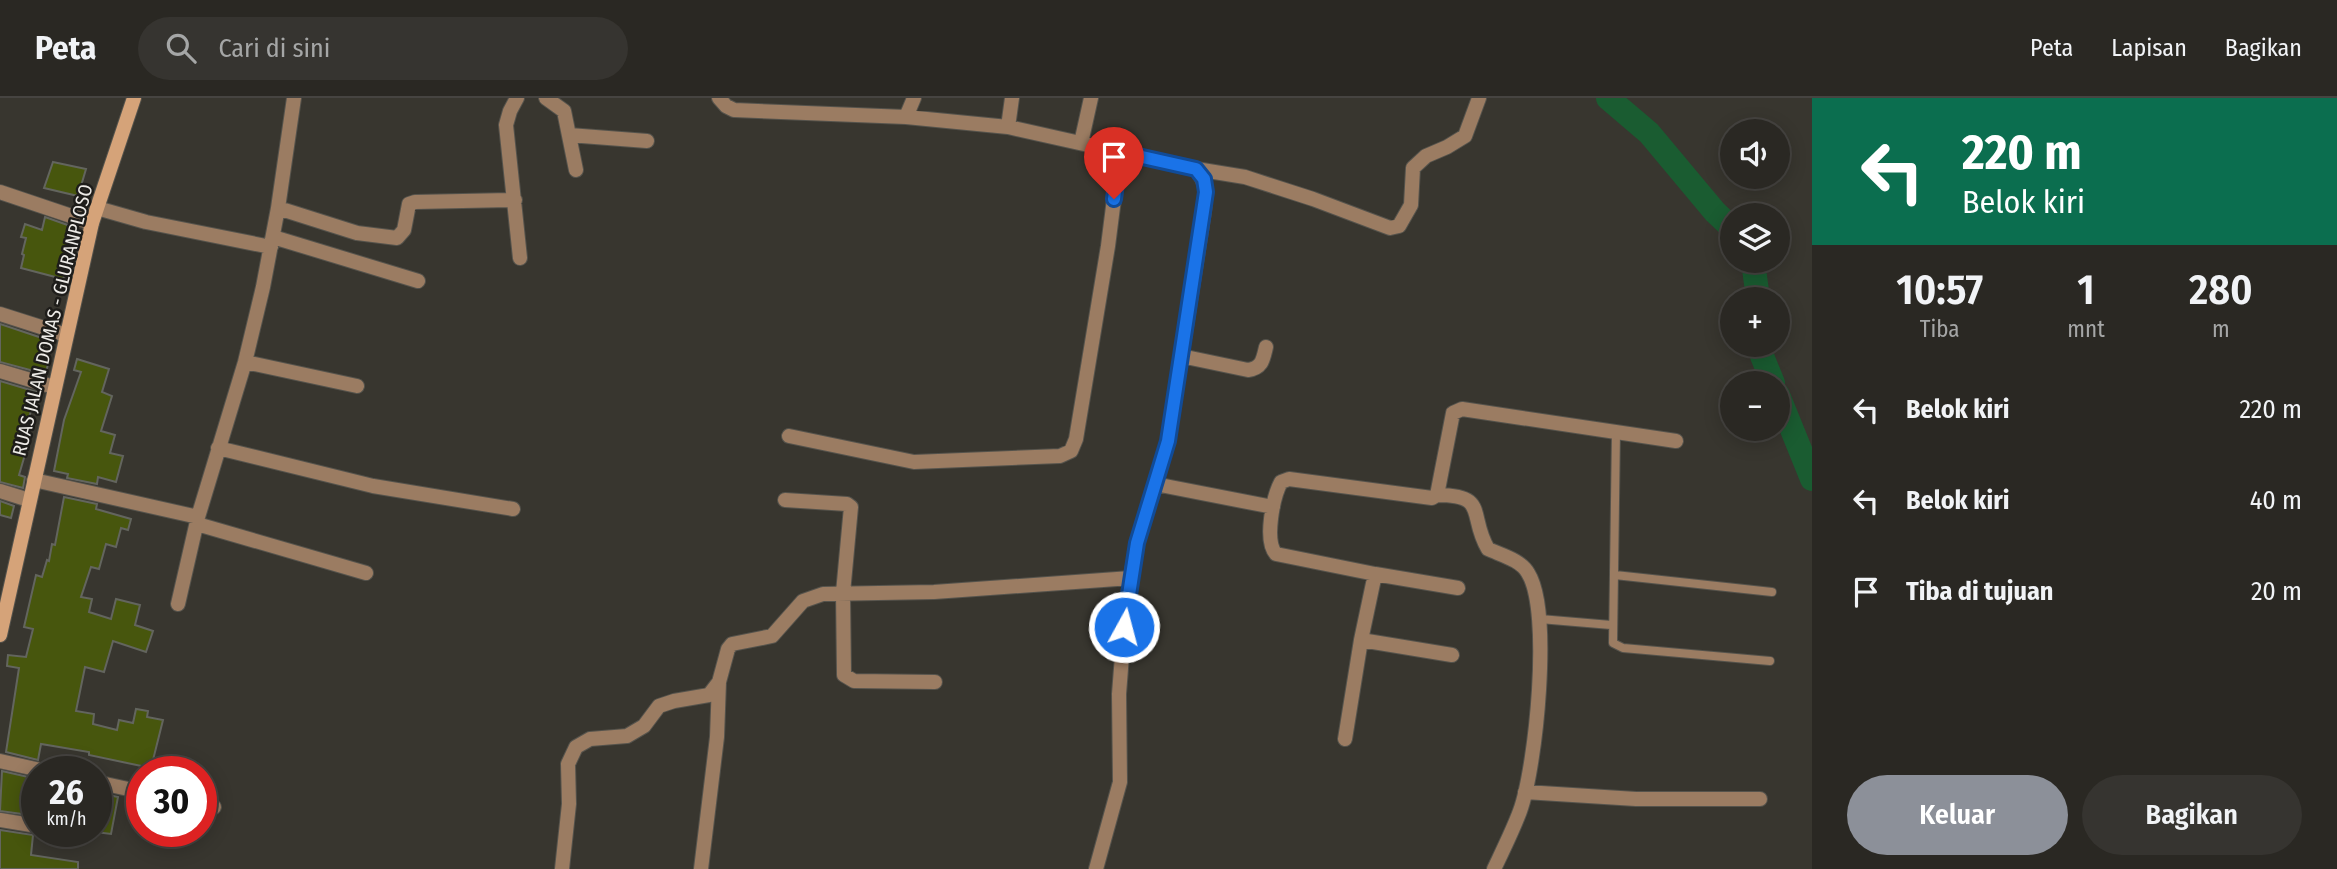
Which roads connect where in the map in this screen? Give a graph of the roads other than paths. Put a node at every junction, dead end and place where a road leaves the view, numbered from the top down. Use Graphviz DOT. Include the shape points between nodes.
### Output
graph roads {
  1 [pos="134,98"];
  2 [pos="295,98"];
  3 [pos="517,98"];
  4 [pos="547,98"];
  5 [pos="719,98"];
  6 [pos="914,98"];
  7 [pos="1012,98"];
  8 [pos="1091,98"];
  9 [pos="1479,98"];
  10 [pos="906,117"];
  11 [pos="1008,127"];
  12 [pos="569,135"];
  13 [pos="647,141"];
  14 [pos="1081,143"];
  15 [pos="1120,152"];
  16 [pos="1196,169"];
  17 [pos="576,170"];
  18 [pos="0,192"];
  19 [pos="515,200"];
  20 [pos="97,208"];
  21 [pos="278,208"];
  22 [pos="92,223"];
  23 [pos="272,242"];
  24 [pos="520,258"];
  25 [pos="418,281"];
  26 [pos="0,314"];
  27 [pos="66,335"];
  28 [pos="1266,347"];
  29 [pos="1181,356"];
  30 [pos="245,362"];
  31 [pos="0,371"];
  32 [pos="357,386"];
  33 [pos="54,387"];
  34 [pos="1616,431"];
  35 [pos="789,436"];
  36 [pos="1676,441"];
  37 [pos="218,448"];
  38 [pos="34,480"];
  39 [pos="1155,484"];
  40 [pos="0,491"];
  41 [pos="1437,495"];
  42 [pos="29,500"];
  43 [pos="785,500"];
  44 [pos="1273,507"];
  45 [pos="513,509"];
  46 [pos="197,521"];
  47 [pos="366,573"];
  48 [pos="1375,574"];
  49 [pos="1615,575"];
  50 [pos="1131,578"];
  51 [pos="1458,588"];
  52 [pos="1772,592"];
  53 [pos="843,593"];
  54 [pos="178,604"];
  55 [pos="1540,619"];
  56 [pos="1611,625"];
  57 [pos="0,635"];
  58 [pos="1361,640"];
  59 [pos="1452,656"];
  60 [pos="1770,661"];
  61 [pos="719,682"];
  62 [pos="935,682"];
  63 [pos="1345,739"];
  64 [pos="0,761"];
  65 [pos="21,766"];
  66 [pos="1525,792"];
  67 [pos="1760,799"];
  68 [pos="0,820"];
  69 [pos="21,823"];
  70 [pos="562,869"];
  71 [pos="701,869"];
  72 [pos="1096,869"];
  73 [pos="1494,869"];
  1 -- 20 [label="main road, RUAS JALAN DOMAS - GLURANPLOSO"];
  2 -- 21 [label="street"];
  3 -- 19 [label="street" via="506,125"];
  4 -- 12 [label="street" via="564,111"];
  5 -- 10 [label="street" via="733,110"];
  6 -- 10 [label="street"];
  7 -- 11 [label="street"];
  8 -- 14 [label="street"];
  9 -- 16 [label="street" via="1465,135 1413,168 1411,205 1399,226 1390,228 1245,177"];
  10 -- 11 [label="street"];
  11 -- 14 [label="street"];
  12 -- 13 [label="street"];
  12 -- 17 [label="street"];
  14 -- 15 [label="street"];
  15 -- 16 [label="street"];
  15 -- 35 [label="street" via="1072,451 1060,456 914,462"];
  16 -- 29 [label="street" via="1206,192"];
  18 -- 22 [label="street"];
  19 -- 21 [label="street" via="415,202 409,204 404,230 397,238 356,233"];
  19 -- 24 [label="street"];
  20 -- 22 [label="main road, RUAS JALAN DOMAS - GLURANPLOSO"];
  20 -- 23 [label="street" via="146,222"];
  21 -- 23 [label="street"];
  22 -- 27 [label="main road, RUAS JALAN DOMAS - GLURANPLOSO"];
  23 -- 25 [label="street"];
  23 -- 30 [label="street"];
  26 -- 27 [label="street"];
  27 -- 33 [label="main road, RUAS JALAN DOMAS - GLURANPLOSO"];
  28 -- 29 [label="street" via="1262,364 1248,370"];
  29 -- 39 [label="street" via="1168,441"];
  30 -- 32 [label="street"];
  30 -- 37 [label="street"];
  31 -- 33 [label="street"];
  33 -- 38 [label="main road, RUAS JALAN DOMAS - GLURANPLOSO"];
  34 -- 36 [label="street"];
  34 -- 41 [label="street" via="1456,410"];
  34 -- 49 [label="lane"];
  37 -- 45 [label="street" via="361,483"];
  37 -- 46 [label="street"];
  38 -- 42 [label="main road, RUAS JALAN DOMAS - GLURANPLOSO"];
  38 -- 46 [label="street"];
  39 -- 44 [label="street"];
  39 -- 50 [label="street"];
  40 -- 42 [label="street"];
  41 -- 44 [label="street" via="1432,498 1284,479"];
  41 -- 55 [label="street" via="1458,495 1470,502 1488,549 1523,565 1537,597"];
  42 -- 57 [label="main road, RUAS JALAN DOMAS - GLURANPLOSO"];
  43 -- 53 [label="street" via="851,507"];
  44 -- 48 [label="street" via="1269,539 1276,554"];
  46 -- 47 [label="street"];
  46 -- 54 [label="street"];
  48 -- 51 [label="street"];
  48 -- 58 [label="street"];
  49 -- 52 [label="lane"];
  49 -- 56 [label="lane"];
  50 -- 53 [label="street" via="934,592"];
  50 -- 72 [label="street" via="1119,695 1120,782"];
  53 -- 61 [label="street" via="803,601 772,636 732,644"];
  53 -- 62 [label="street" via="844,675 854,681"];
  55 -- 56 [label="lane"];
  55 -- 66 [label="street" via="1539,672"];
  56 -- 60 [label="lane" via="1616,646"];
  58 -- 59 [label="street"];
  58 -- 63 [label="street"];
  61 -- 70 [label="street" via="709,695 659,706 638,731 590,739 576,747 568,764"];
  61 -- 71 [label="street"];
  64 -- 65 [label="street"];
  66 -- 67 [label="street" via="1636,799"];
  66 -- 73 [label="street"];
  68 -- 69 [label="street"];
}
